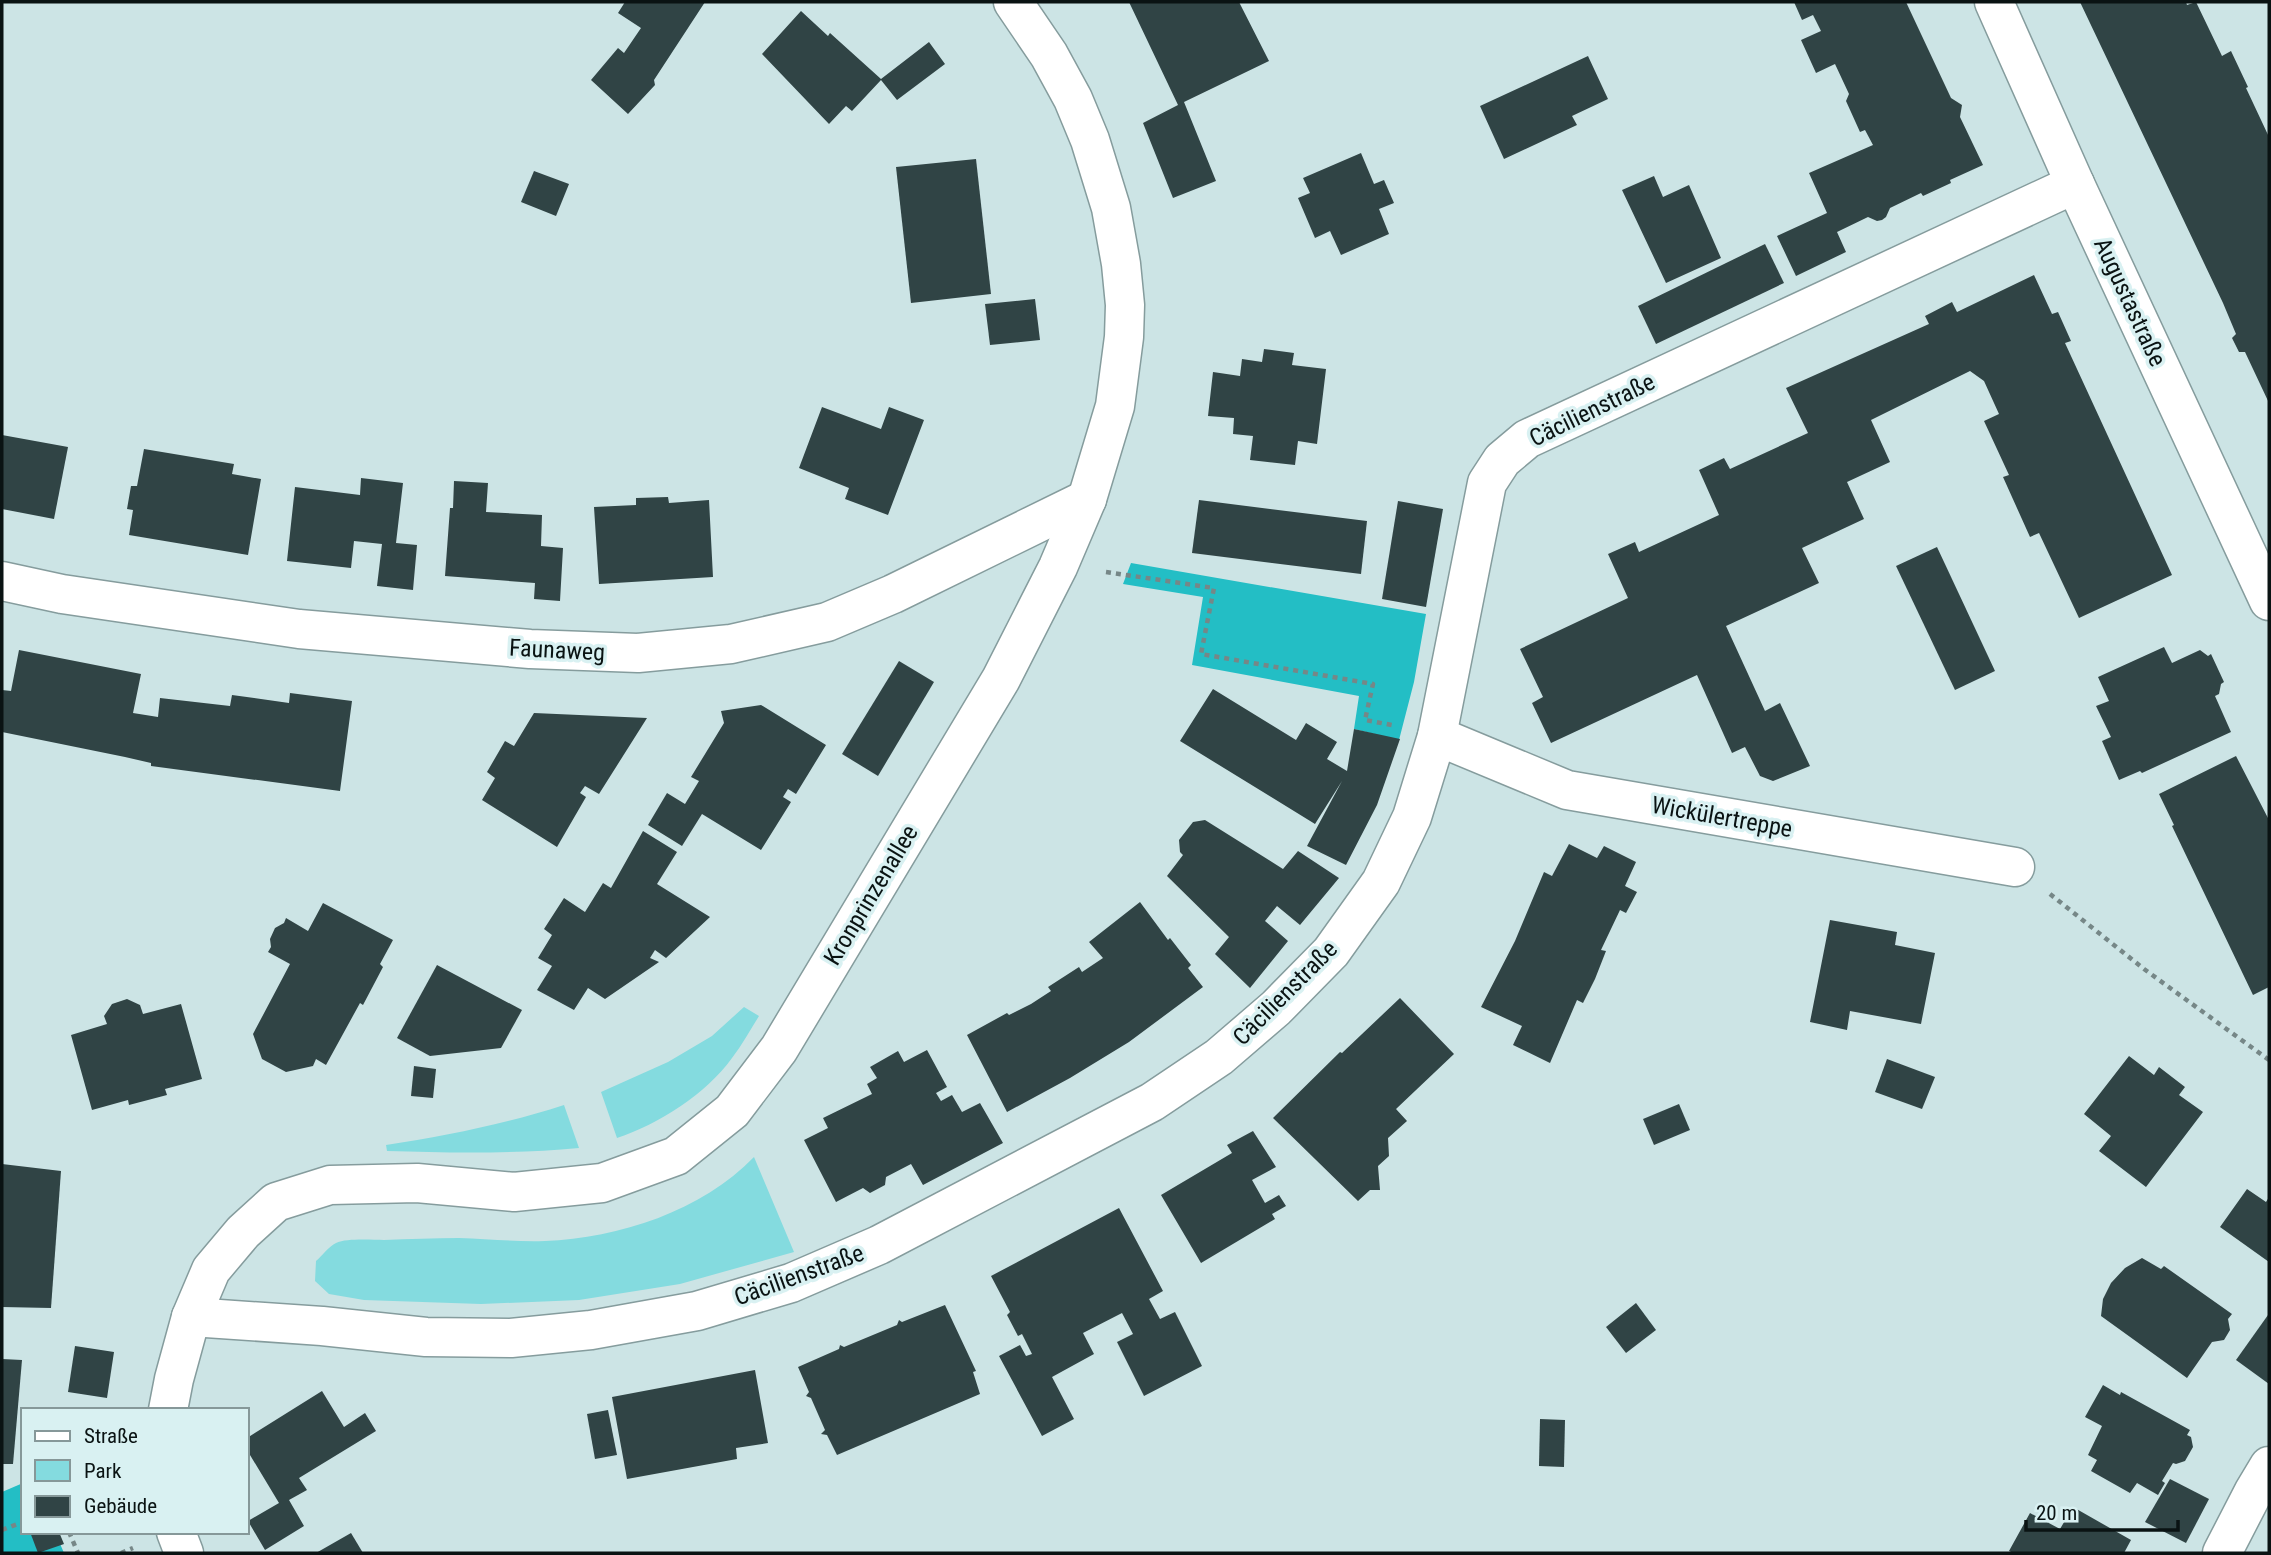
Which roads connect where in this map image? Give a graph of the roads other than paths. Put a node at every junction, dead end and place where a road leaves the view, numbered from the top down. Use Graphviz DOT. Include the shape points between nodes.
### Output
graph roads {
  1 [pos="1013,2"];
  2 [pos="1994,2"];
  3 [pos="2075,184"];
  4 [pos="1087,499"];
  5 [pos="2,581"];
  6 [pos="2269,601"];
  7 [pos="1437,736"];
  8 [pos="2029,878"];
  9 [pos="191,1317"];
  10 [pos="168,1408"];
  11 [pos="2269,1466"];
  12 [pos="177,1534"];
  13 [pos="184,1553"];
  14 [pos="2222,1553"];
  1 -- 4 [label="street, Kronprinzenallee" via="1049,55 1086,130 1111,208 1121,264 1125,305 1115,406"];
  2 -- 3 [label="street, Augustastraße"];
  3 -- 6 [label="street, Augustastraße"];
  3 -- 7 [label="street, Cäcilienstraße" via="1527,439 1502,460 1487,483"];
  4 -- 5 [label="street, Faunaweg" via="827,622 731,644 638,653 530,649 299,629"];
  4 -- 9 [label="street, Kronprinzenallee" via="1001,680 779,1049 733,1111 676,1156 602,1183 514,1192 417,1183 330,1185 276,1202 211,1270"];
  7 -- 8 [label="street, Wickülertreppe" via="1567,790"];
  7 -- 9 [label="street, Cäcilienstraße" via="1412,817 1381,882 1331,952 1276,1008 1219,1057 1152,1102 879,1245 791,1283 697,1311 591,1330 511,1338 426,1337"];
  9 -- 10 [label="street, Kronprinzenallee"];
  11 -- 14 [label="street"];
  12 -- 13 [label="street"];
}
